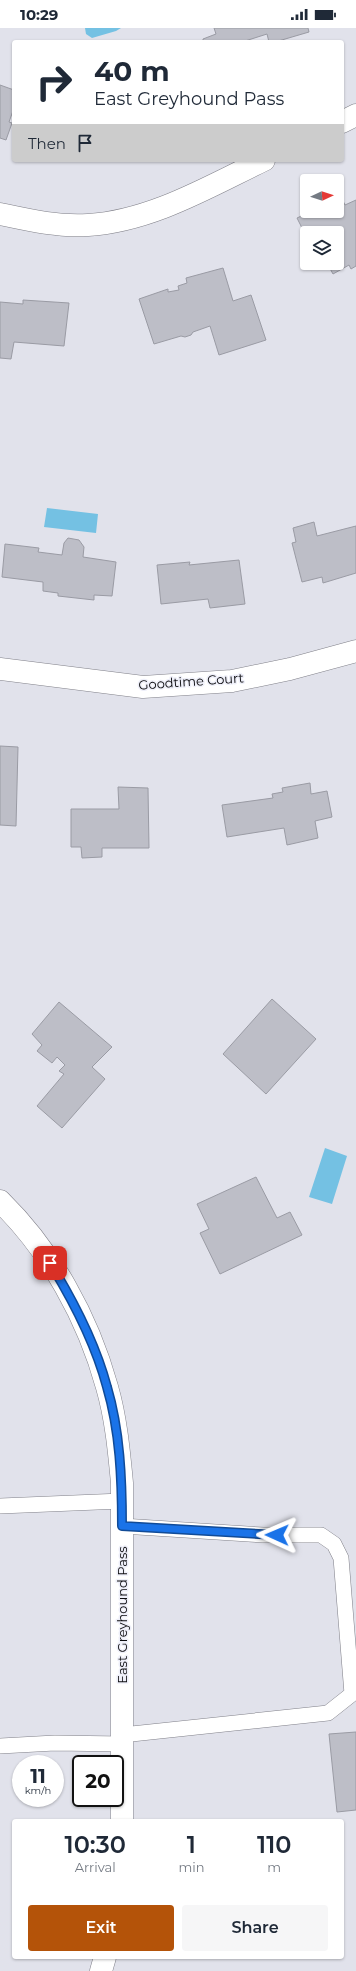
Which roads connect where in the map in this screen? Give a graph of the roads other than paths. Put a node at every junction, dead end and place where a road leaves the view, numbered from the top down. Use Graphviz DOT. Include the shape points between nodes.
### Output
graph roads {
  1 [pos="356,115"];
  2 [pos="344,121"];
  3 [pos="260,162"];
  4 [pos="0,214"];
  5 [pos="356,651"];
  6 [pos="0,669"];
  7 [pos="0,1201"];
  8 [pos="122,1502"];
  9 [pos="0,1506"];
  10 [pos="122,1526"];
  11 [pos="122,1739"];
  12 [pos="0,1746"];
  13 [pos="122,1819"];
  14 [pos="104,1959"];
  15 [pos="101,1971"];
  1 -- 2 [label="street"];
  3 -- 4 [label="street" via="175,203 131,218 87,225 41,222"];
  5 -- 6 [label="street, Goodtime Court" via="232,681 143,687"];
  7 -- 8 [label="street, East Greyhound Pass" via="43,1251 71,1297 93,1345 108,1388 117,1436"];
  8 -- 9 [label="lane"];
  8 -- 10 [label="street, East Greyhound Pass"];
  10 -- 11 [label="street, East Greyhound Pass"];
  10 -- 11 [label="lane" via="263,1535 321,1535 334,1544 341,1558 352,1694 328,1713"];
  11 -- 12 [label="lane"];
  11 -- 13 [label="street, East Greyhound Pass"];
  14 -- 15 [label="street"];
}
